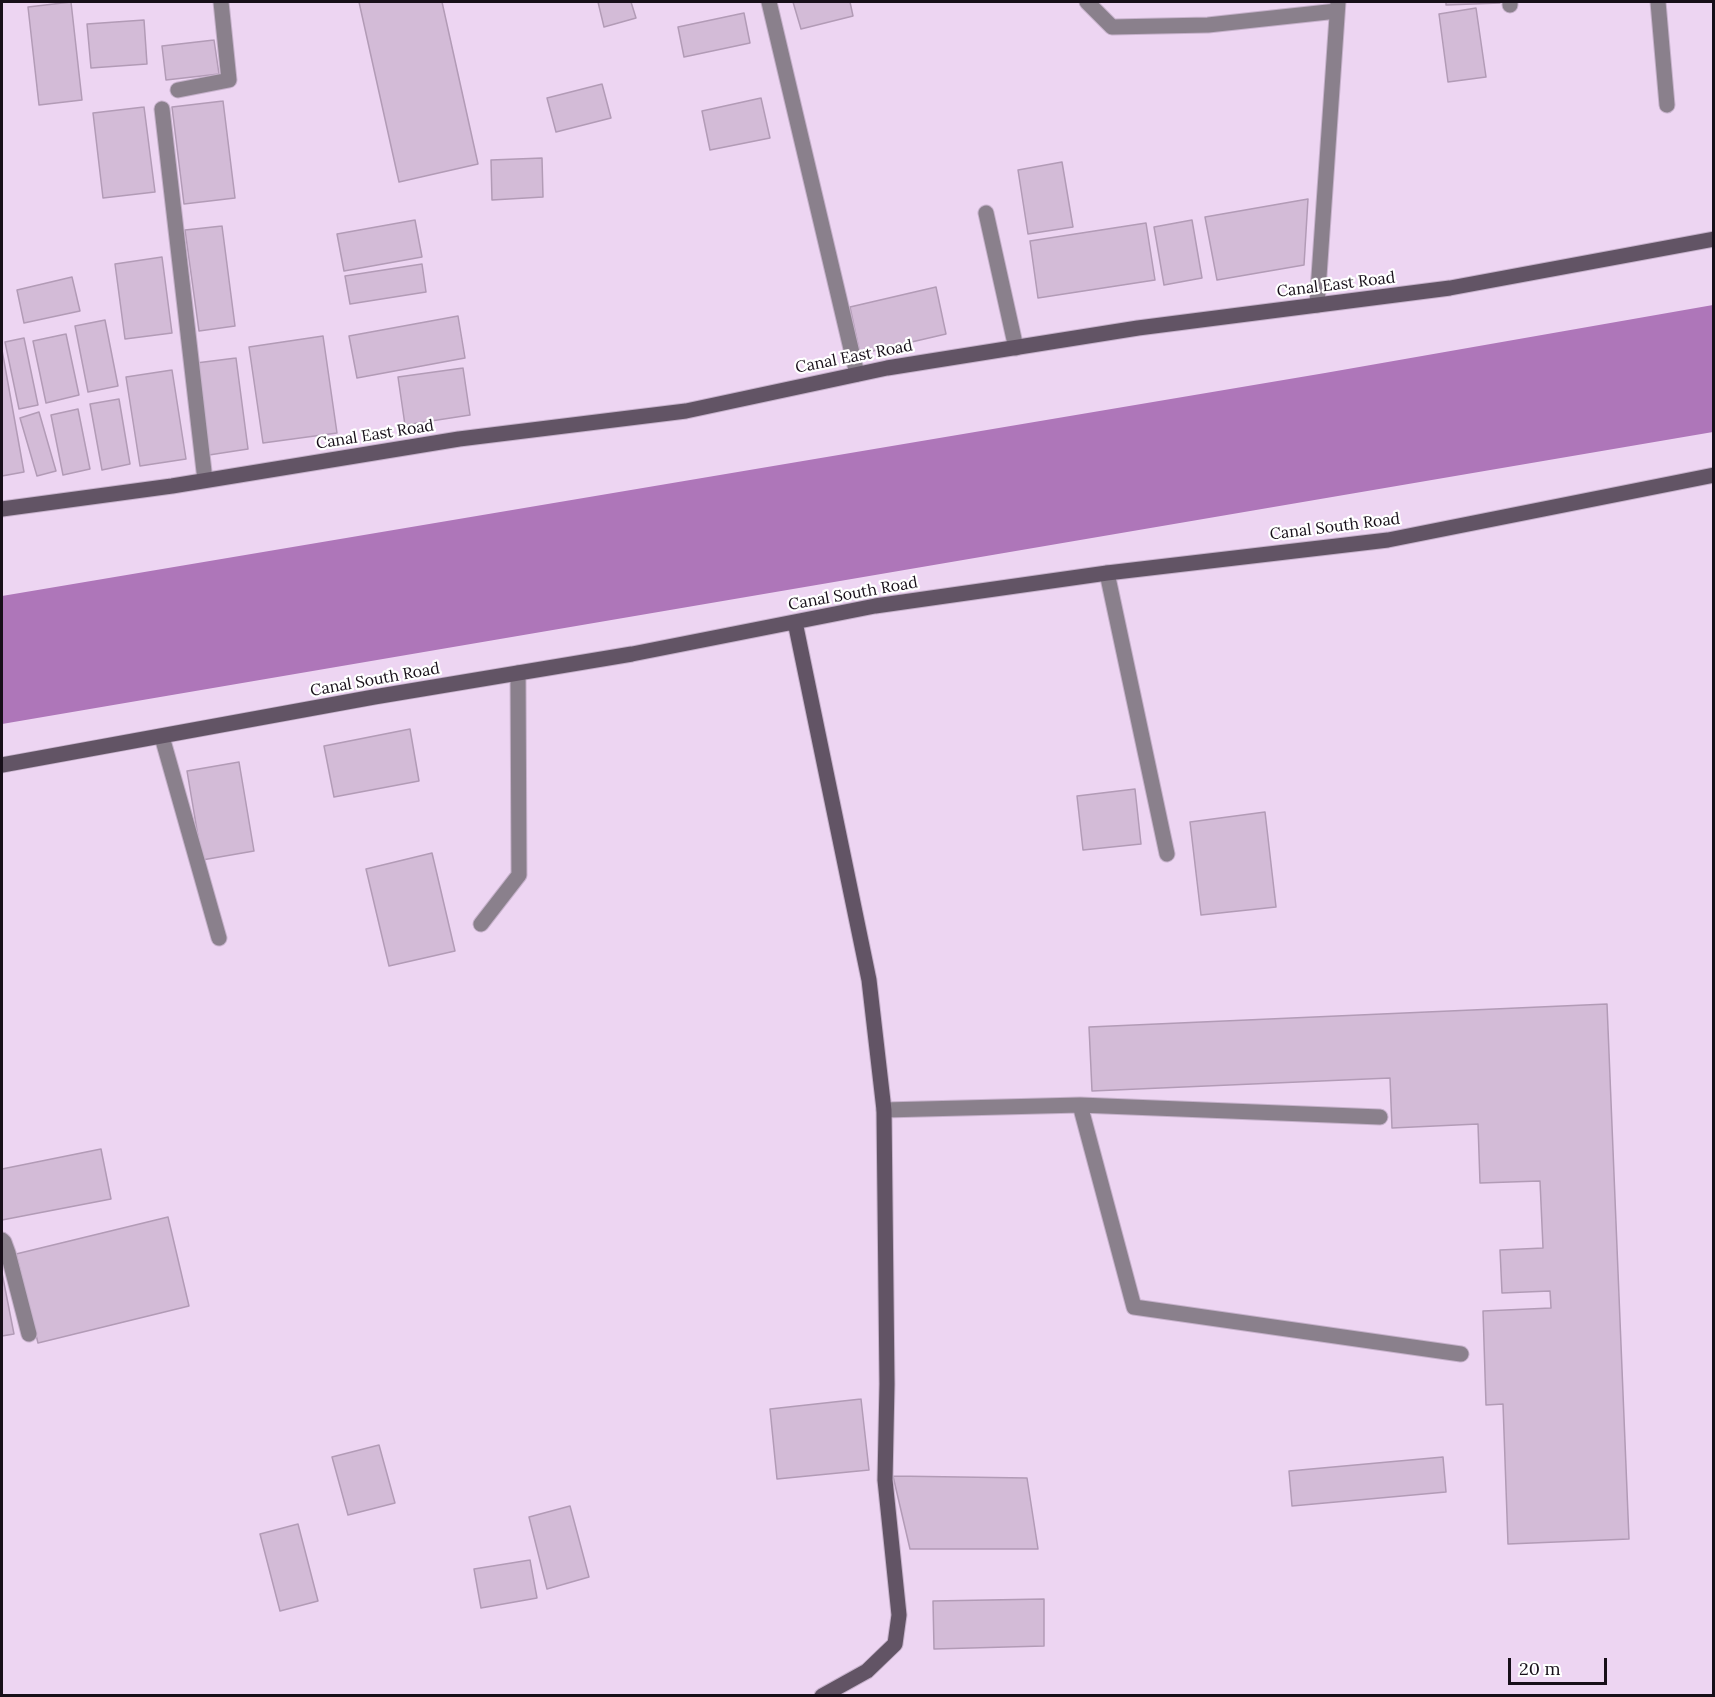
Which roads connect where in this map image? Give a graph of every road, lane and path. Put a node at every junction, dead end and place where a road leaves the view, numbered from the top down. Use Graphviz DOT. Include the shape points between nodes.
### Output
graph roads {
  1 [pos="221,2"];
  2 [pos="769,2"];
  3 [pos="1087,2"];
  4 [pos="1658,2"];
  5 [pos="1338,6"];
  6 [pos="178,90"];
  7 [pos="1667,105"];
  8 [pos="162,108"];
  9 [pos="986,213"];
  10 [pos="1713,239"];
  11 [pos="1317,305"];
  12 [pos="1016,348"];
  13 [pos="857,374"];
  14 [pos="1713,475"];
  15 [pos="205,480"];
  16 [pos="2,509"];
  17 [pos="1107,573"];
  18 [pos="795,622"];
  19 [pos="518,673"];
  20 [pos="162,737"];
  21 [pos="2,765"];
  22 [pos="1167,854"];
  23 [pos="482,924"];
  24 [pos="219,938"];
  25 [pos="1080,1105"];
  26 [pos="884,1110"];
  27 [pos="1380,1117"];
  28 [pos="2,1240"];
  29 [pos="29,1334"];
  30 [pos="1461,1354"];
  31 [pos="822,1695"];
  1 -- 6 [label="street" via="229,80"];
  2 -- 13 [label="street"];
  3 -- 5 [label="street" via="1112,27 1208,25"];
  4 -- 7 [label="street"];
  5 -- 11 [label="street"];
  8 -- 15 [label="street"];
  9 -- 12 [label="street"];
  10 -- 11 [label="street, Canal East Road" via="1450,288"];
  11 -- 12 [label="street, Canal East Road"];
  12 -- 13 [label="street, Canal East Road"];
  13 -- 15 [label="street, Canal East Road" via="686,411 459,439"];
  14 -- 17 [label="street, Canal South Road" via="1388,540"];
  15 -- 16 [label="street, Canal East Road"];
  17 -- 18 [label="street, Canal South Road" via="875,606"];
  17 -- 22 [label="street"];
  18 -- 19 [label="street, Canal South Road"];
  18 -- 26 [label="street" via="869,980"];
  19 -- 20 [label="street, Canal South Road"];
  19 -- 23 [label="street" via="519,875"];
  20 -- 21 [label="street, Canal South Road"];
  20 -- 24 [label="street"];
  25 -- 26 [label="street"];
  25 -- 27 [label="street"];
  25 -- 30 [label="street" via="1134,1307"];
  26 -- 31 [label="street" via="885,1480 899,1615 895,1644 867,1671"];
  28 -- 29 [label="street"];
}
